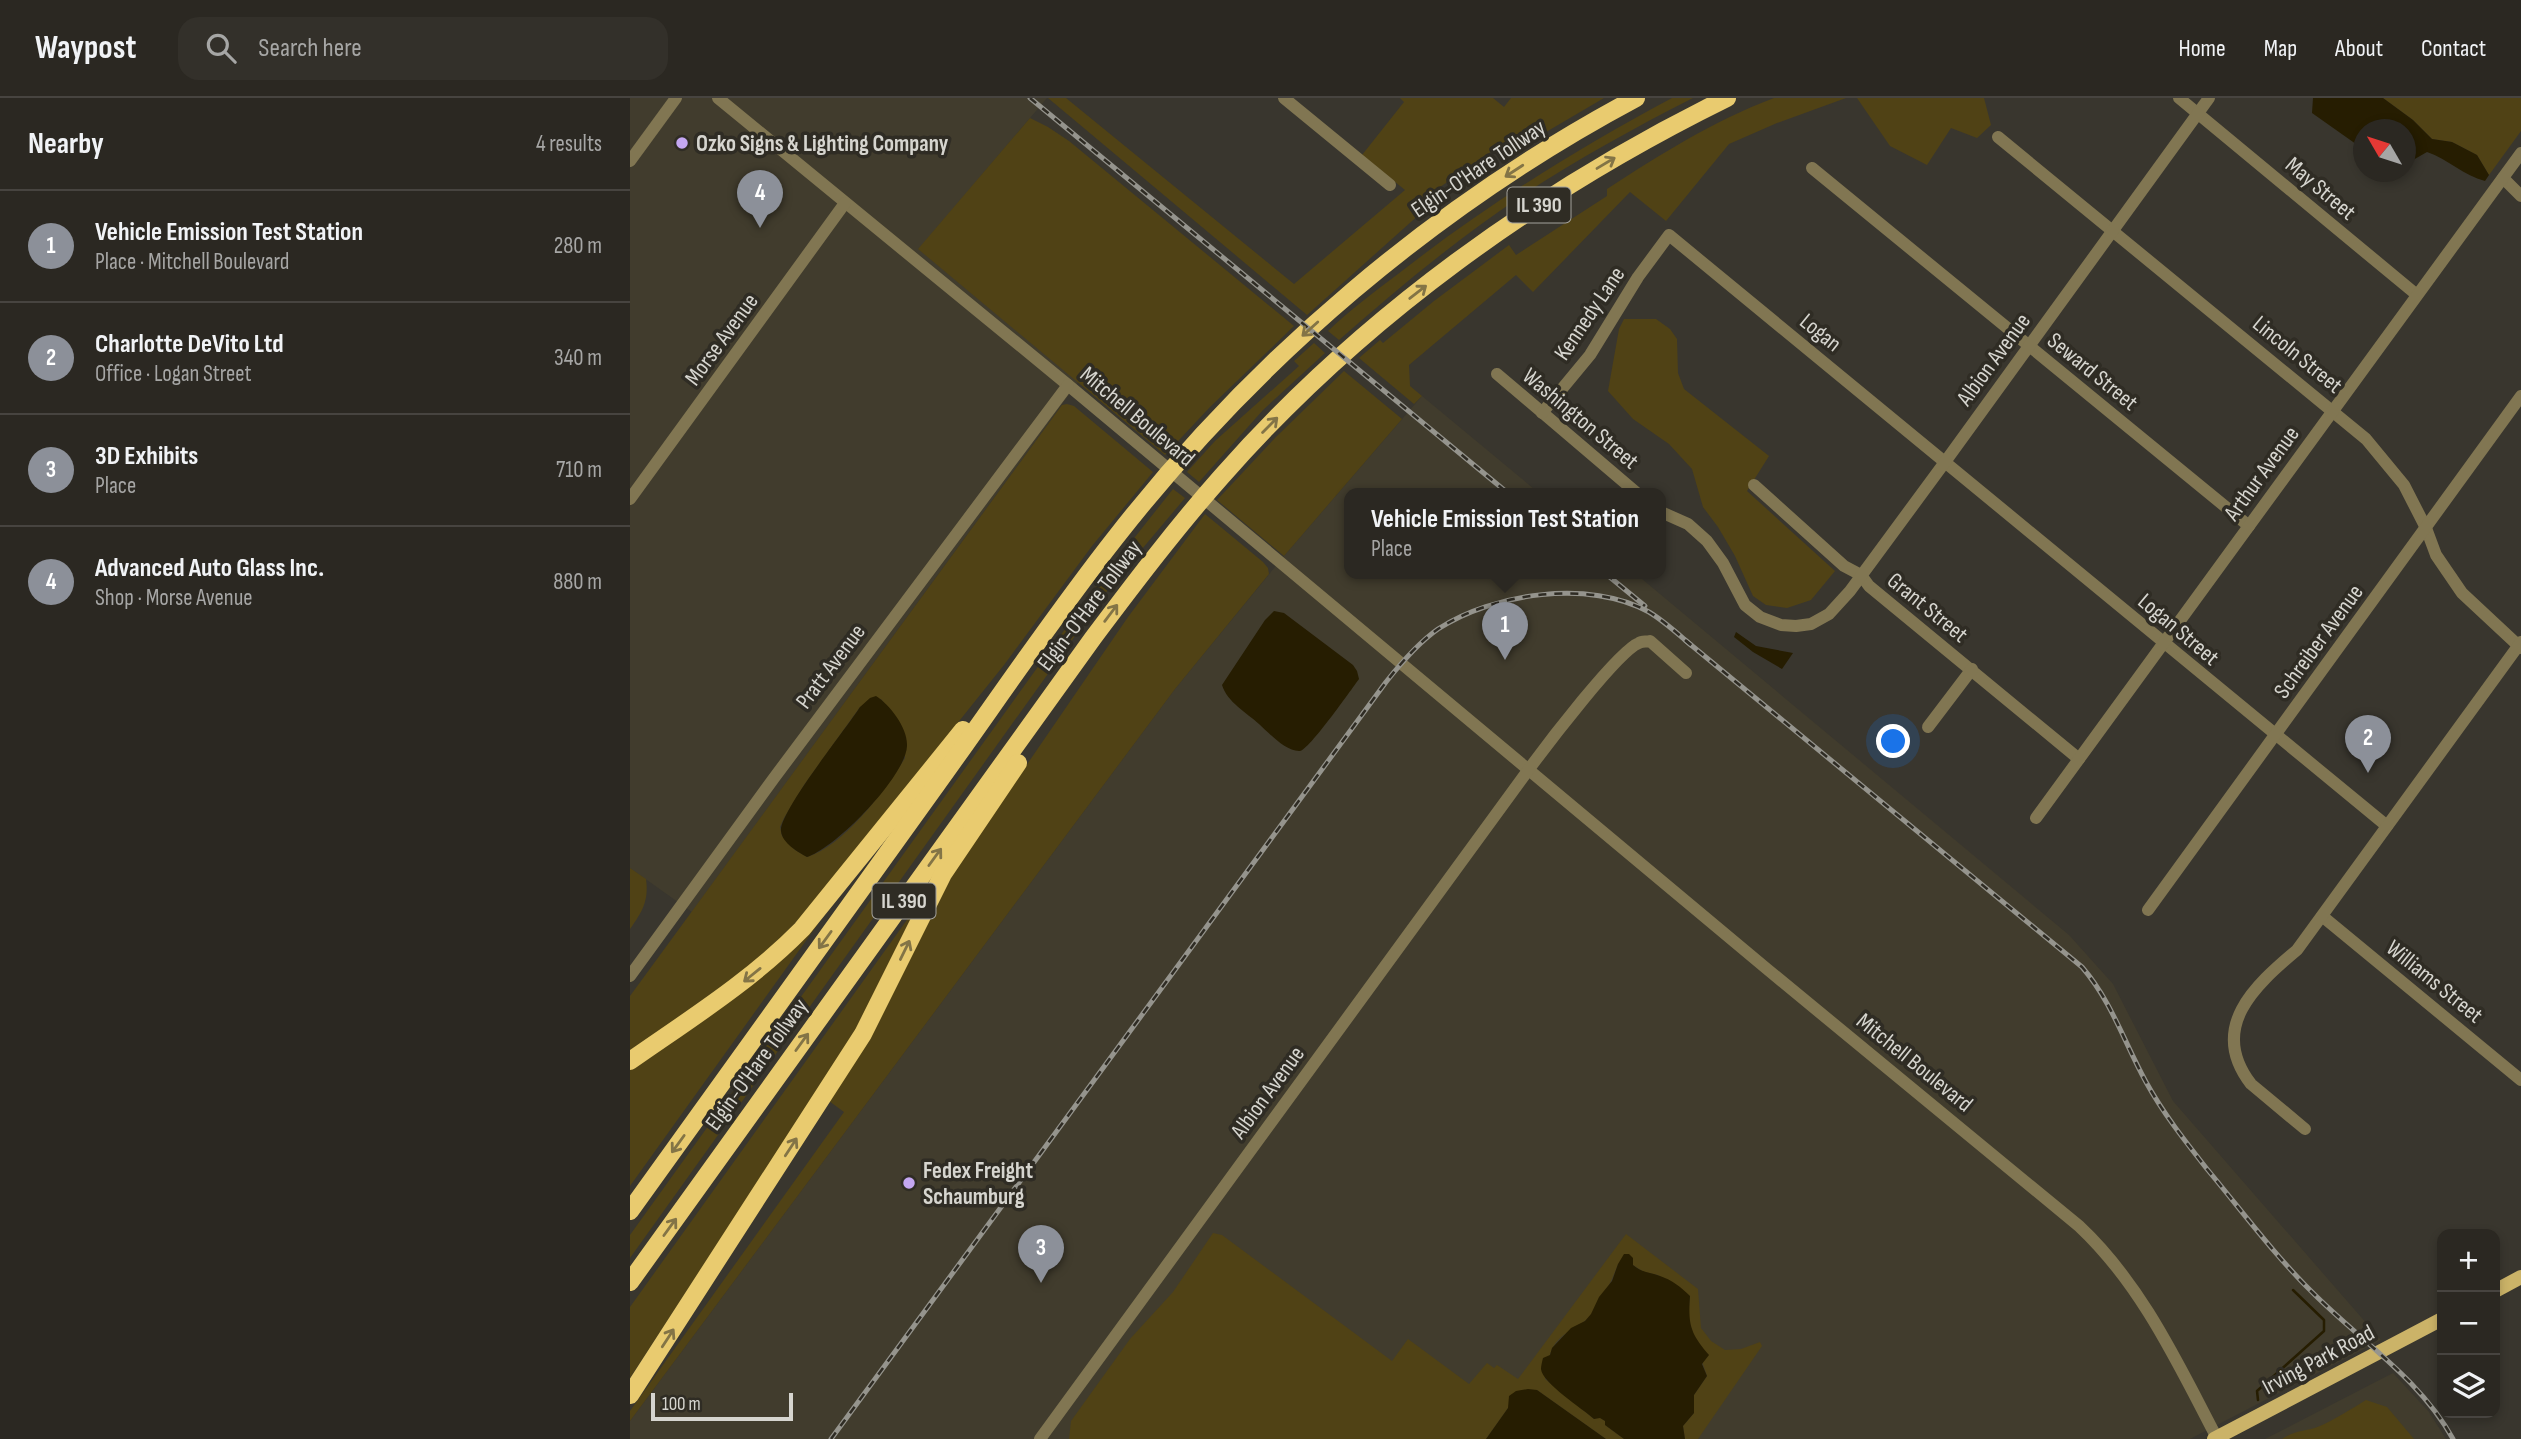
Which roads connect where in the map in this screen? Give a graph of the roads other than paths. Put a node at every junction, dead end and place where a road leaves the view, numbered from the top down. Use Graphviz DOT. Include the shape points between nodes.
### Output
graph roads {
  1 [pos="676,98"];
  2 [pos="718,98"];
  3 [pos="1284,98"];
  4 [pos="1636,98"];
  5 [pos="1727,98"];
  6 [pos="2179,98"];
  7 [pos="2209,98"];
  8 [pos="2198,114"];
  9 [pos="1998,137"];
  10 [pos="2521,153"];
  11 [pos="630,161"];
  12 [pos="1812,168"];
  13 [pos="2503,178"];
  14 [pos="1390,185"];
  15 [pos="2521,197"];
  16 [pos="845,203"];
  17 [pos="2112,230"];
  18 [pos="1669,235"];
  19 [pos="2417,295"];
  20 [pos="2029,345"];
  21 [pos="1497,374"];
  22 [pos="1068,385"];
  23 [pos="2521,397"];
  24 [pos="2334,410"];
  25 [pos="1542,413"];
  26 [pos="1945,462"];
  27 [pos="1754,485"];
  28 [pos="1631,488"];
  29 [pos="630,499"];
  30 [pos="1666,514"];
  31 [pos="2249,526"];
  32 [pos="2426,528"];
  33 [pos="1861,575"];
  34 [pos="1093,638"];
  35 [pos="2164,643"];
  36 [pos="2520,645"];
  37 [pos="1036,646"];
  38 [pos="1972,669"];
  39 [pos="1686,673"];
  40 [pos="1928,727"];
  41 [pos="2275,736"];
  42 [pos="2079,759"];
  43 [pos="1529,769"];
  44 [pos="2036,818"];
  45 [pos="2387,827"];
  46 [pos="2148,910"];
  47 [pos="2322,916"];
  48 [pos="630,976"];
  49 [pos="630,1061"];
  50 [pos="2521,1080"];
  51 [pos="2305,1129"];
  52 [pos="630,1211"];
  53 [pos="2521,1277"];
  54 [pos="630,1282"];
  55 [pos="2500,1288"];
  56 [pos="2437,1322"];
  57 [pos="630,1395"];
  58 [pos="2216,1438"];
  59 [pos="1040,1439"];
  1 -- 11 [label="street"];
  2 -- 16 [label="street, Mitchell Boulevard"];
  3 -- 14 [label="street"];
  4 -- 37 [label="highway, Elgin-O'Hare Tollway / IL 390, one-way" via="1489,187 1414,242 1287,350 1222,413 1149,497"];
  34 -- 5 [label="highway, Elgin-O'Hare Tollway / IL 390, one-way" via="1223,475 1365,335 1530,211 1634,146"];
  6 -- 8 [label="street, May Street"];
  7 -- 8 [label="street, Albion Avenue"];
  8 -- 17 [label="street, Albion Avenue"];
  8 -- 19 [label="street, May Street"];
  9 -- 17 [label="street, Lincoln Street"];
  10 -- 13 [label="street, Arthur Avenue"];
  12 -- 20 [label="street, Seward Street"];
  13 -- 15 [label="street"];
  13 -- 19 [label="street, Arthur Avenue"];
  16 -- 22 [label="street, Mitchell Boulevard"];
  16 -- 29 [label="street, Morse Avenue"];
  17 -- 20 [label="street, Albion Avenue"];
  17 -- 24 [label="street, Lincoln Street"];
  18 -- 25 [label="street, Kennedy Lane" via="1590,355"];
  18 -- 26 [label="street, Logan"];
  19 -- 24 [label="street, Arthur Avenue"];
  20 -- 26 [label="street, Albion Avenue"];
  20 -- 31 [label="street, Seward Street"];
  21 -- 25 [label="street, Washington Street"];
  22 -- 43 [label="street, Mitchell Boulevard"];
  22 -- 48 [label="street, Pratt Avenue"];
  23 -- 32 [label="street, Schreiber Avenue"];
  24 -- 31 [label="street, Arthur Avenue"];
  24 -- 32 [label="street, Lincoln Street" via="2366,439 2404,485"];
  25 -- 28 [label="street, Washington Street"];
  26 -- 33 [label="street, Albion Avenue"];
  26 -- 35 [label="street, Logan Street"];
  27 -- 33 [label="street, Grant Street" via="1844,566"];
  30 -- 33 [label="street, Albion Avenue" via="1688,524 1707,541 1745,605 1769,622 1811,624 1829,614"];
  31 -- 35 [label="street, Arthur Avenue"];
  32 -- 36 [label="street, Lincoln Street" via="2436,555 2462,593"];
  32 -- 41 [label="street, Schreiber Avenue"];
  33 -- 38 [label="street, Grant Street"];
  54 -- 34 [label="highway, Elgin-O'Hare Tollway / IL 390, one-way"];
  57 -- 34 [label="highway, one-way" via="863,1034 943,874 1063,694"];
  35 -- 41 [label="street, Logan Street"];
  35 -- 42 [label="street, Arthur Avenue"];
  36 -- 45 [label="street"];
  37 -- 49 [label="highway, one-way" via="802,929 741,984"];
  37 -- 52 [label="highway, Elgin-O'Hare Tollway / IL 390, one-way"];
  38 -- 40 [label="street"];
  38 -- 42 [label="street, Grant Street"];
  39 -- 43 [label="street" via="1650,641 1637,643"];
  41 -- 45 [label="street, Logan Street"];
  41 -- 46 [label="street, Schreiber Avenue"];
  42 -- 44 [label="street, Arthur Avenue"];
  43 -- 58 [label="street, Mitchell Boulevard" via="2088,1234 2121,1270 2164,1336"];
  43 -- 59 [label="street, Albion Avenue"];
  45 -- 47 [label="street"];
  47 -- 50 [label="street, Williams Street"];
  47 -- 51 [label="street" via="2297,950 2249,997 2233,1031 2234,1050 2245,1077"];
  53 -- 55 [label="main road"];
  56 -- 58 [label="main road, Irving Park Road"];
}
